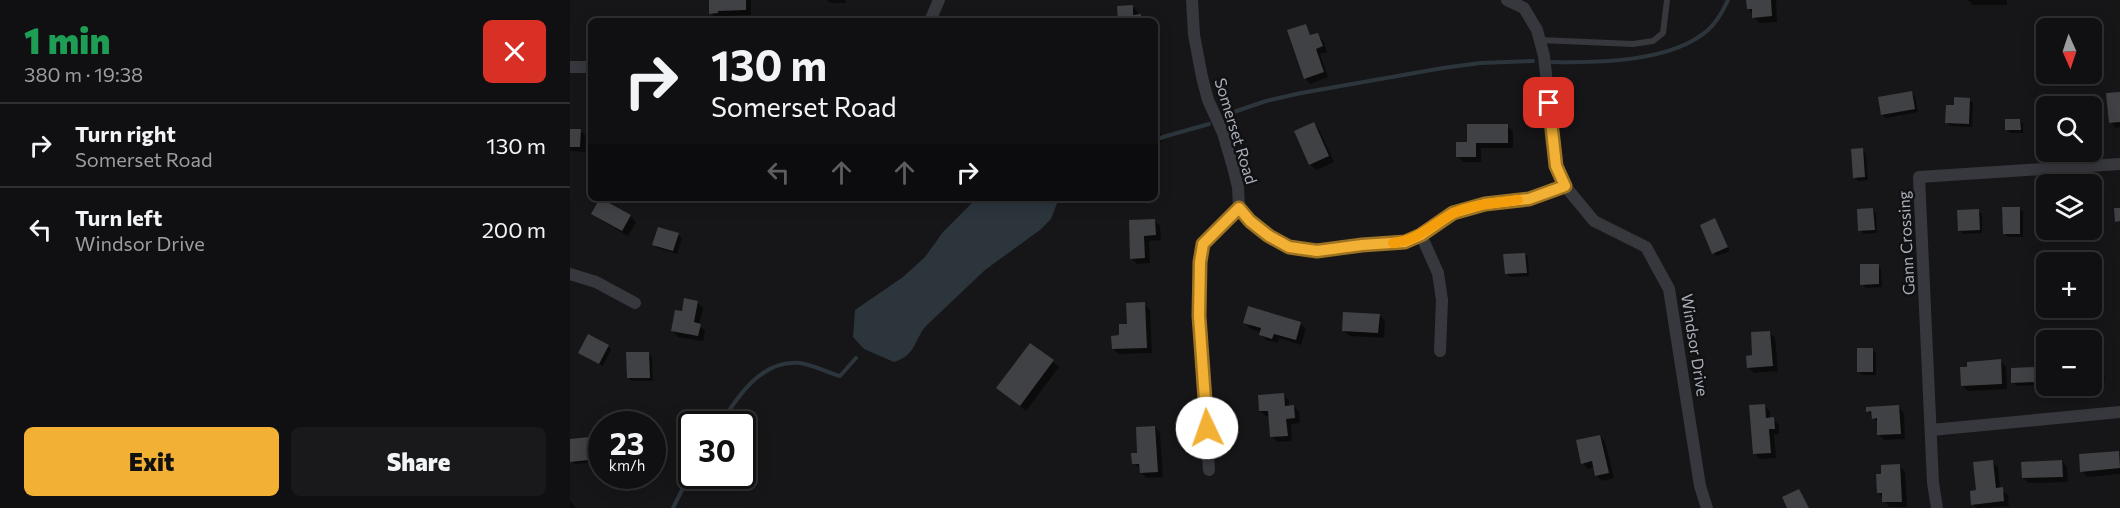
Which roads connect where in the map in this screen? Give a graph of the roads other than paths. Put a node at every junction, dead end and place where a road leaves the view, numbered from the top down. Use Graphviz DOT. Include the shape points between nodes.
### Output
graph roads {
  1 [pos="939,0"];
  2 [pos="1192,0"];
  3 [pos="1507,0"];
  4 [pos="1667,0"];
  5 [pos="931,18"];
  6 [pos="1540,40"];
  7 [pos="588,67"];
  8 [pos="570,68"];
  9 [pos="2120,164"];
  10 [pos="1565,186"];
  11 [pos="1239,208"];
  12 [pos="1421,235"];
  13 [pos="570,274"];
  14 [pos="635,303"];
  15 [pos="1440,351"];
  16 [pos="2120,412"];
  17 [pos="1931,430"];
  18 [pos="1209,470"];
  19 [pos="1707,508"];
  20 [pos="1936,508"];
  1 -- 5 [label="street"];
  2 -- 11 [label="street, Somerset Road" via="1202,77 1239,187"];
  3 -- 6 [label="street, Windsor Drive" via="1531,16"];
  4 -- 6 [label="lane" via="1663,33 1653,41 1633,44"];
  6 -- 10 [label="street, Windsor Drive" via="1556,166"];
  7 -- 8 [label="street"];
  9 -- 17 [label="street, Gann Crossing" via="1919,177"];
  10 -- 12 [label="street, Somerset Road" via="1529,199 1485,204 1453,213"];
  10 -- 19 [label="street, Windsor Drive" via="1594,221 1646,247 1669,289 1700,486"];
  11 -- 12 [label="street, Somerset Road" via="1269,236 1289,247 1317,251 1405,242"];
  11 -- 18 [label="street" via="1203,244 1200,262 1199,316"];
  12 -- 15 [label="street" via="1438,273 1442,300"];
  13 -- 14 [label="street" via="596,282"];
  16 -- 17 [label="street"];
  17 -- 20 [label="street, Gann Crossing"];
}
